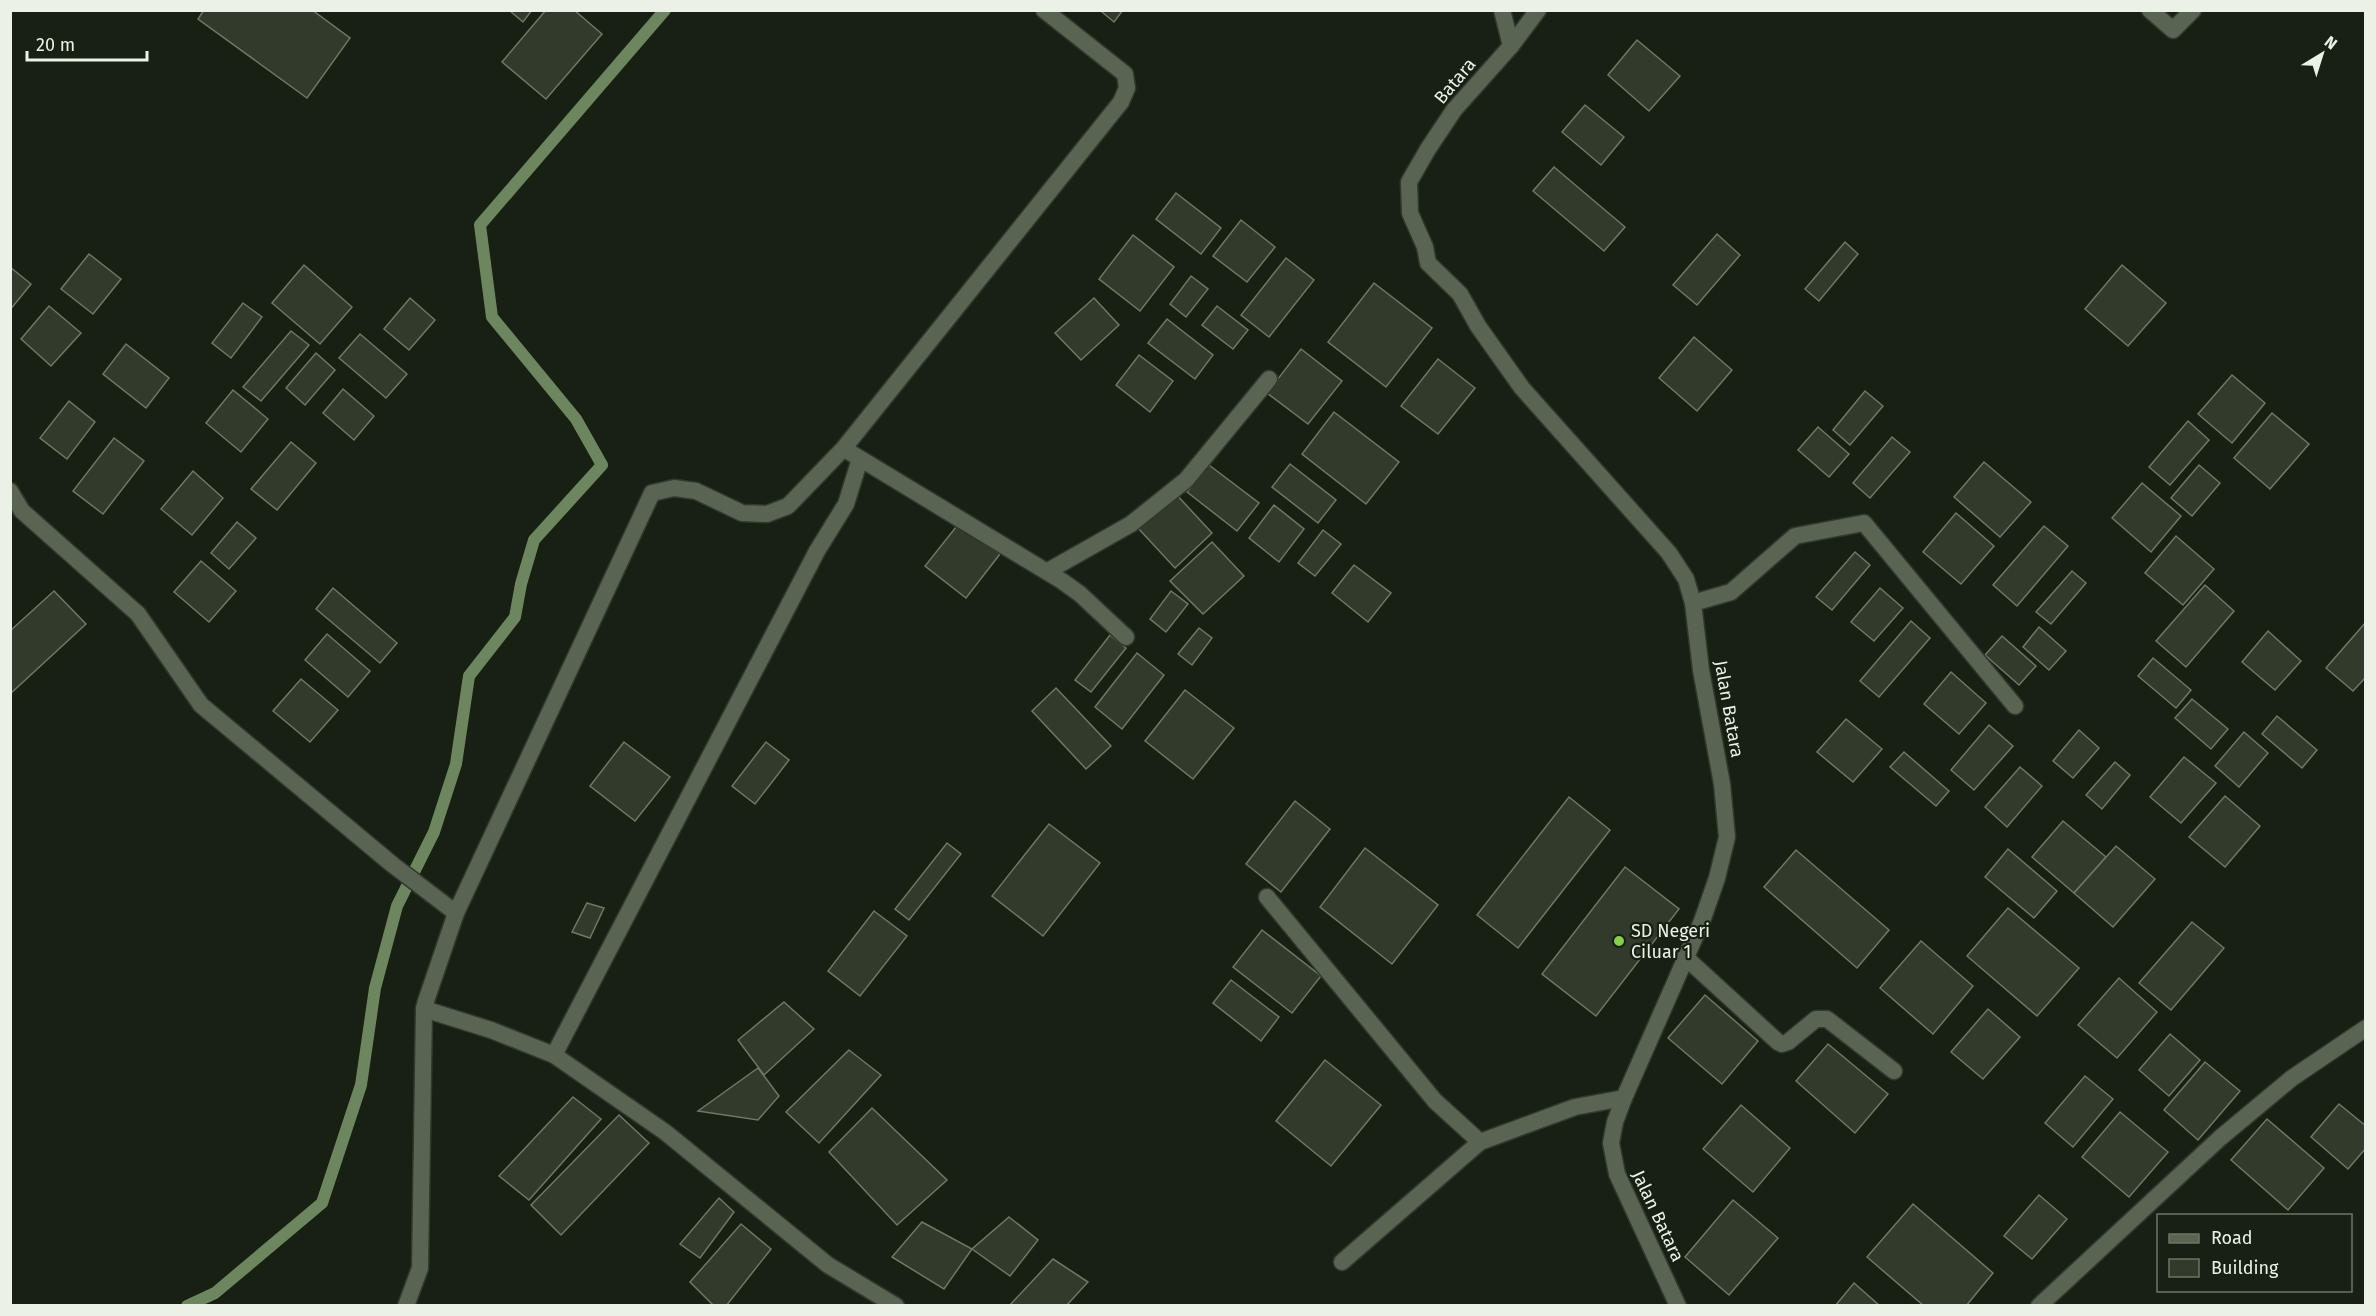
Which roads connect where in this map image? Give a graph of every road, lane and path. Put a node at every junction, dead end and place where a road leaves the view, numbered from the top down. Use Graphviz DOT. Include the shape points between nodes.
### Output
graph roads {
  1 [pos="1044,10"];
  2 [pos="1502,10"];
  3 [pos="1538,10"];
  4 [pos="2150,10"];
  5 [pos="2193,10"];
  6 [pos="1511,46"];
  7 [pos="1409,182"];
  8 [pos="1269,379"];
  9 [pos="844,448"];
  10 [pos="860,459"];
  11 [pos="10,491"];
  12 [pos="1048,572"];
  13 [pos="1693,603"];
  14 [pos="1126,637"];
  15 [pos="2015,706"];
  16 [pos="1267,897"];
  17 [pos="456,913"];
  18 [pos="1685,957"];
  19 [pos="424,1009"];
  20 [pos="2366,1028"];
  21 [pos="554,1055"];
  22 [pos="1894,1071"];
  23 [pos="1624,1098"];
  24 [pos="1480,1142"];
  25 [pos="1342,1262"];
  26 [pos="405,1305"];
  27 [pos="896,1305"];
  28 [pos="1678,1305"];
  29 [pos="2039,1305"];
  1 -- 9 [label="street" via="1125,74 1128,88 1121,102"];
  2 -- 6 [label="street"];
  3 -- 6 [label="street, Batara"];
  4 -- 5 [label="street" via="2173,30"];
  6 -- 7 [label="street, Batara" via="1454,110"];
  7 -- 13 [label="street, Jalan Batara" via="1410,213 1428,263 1460,294 1522,388 1669,553 1686,579"];
  8 -- 12 [label="street" via="1186,480 1131,524"];
  9 -- 10 [label="street"];
  9 -- 17 [label="street" via="788,506 767,514 742,513 696,491 674,488 652,493"];
  10 -- 12 [label="street"];
  10 -- 21 [label="street" via="846,504 817,551"];
  11 -- 17 [label="street" via="22,511 138,614 201,705 393,866"];
  12 -- 14 [label="street" via="1080,594"];
  13 -- 15 [label="street" via="1731,592 1795,536 1864,523"];
  13 -- 18 [label="street, Jalan Batara" via="1727,837 1702,921"];
  16 -- 24 [label="street" via="1435,1101"];
  17 -- 19 [label="street"];
  18 -- 22 [label="street" via="1778,1042 1788,1042 1816,1019 1827,1019"];
  18 -- 23 [label="street, Jalan Batara"];
  19 -- 21 [label="street"];
  19 -- 26 [label="street" via="420,1268"];
  20 -- 29 [label="street" via="2292,1078 2220,1138"];
  21 -- 27 [label="street" via="665,1132 828,1265"];
  23 -- 24 [label="street" via="1575,1107"];
  23 -- 28 [label="street, Jalan Batara" via="1611,1143 1617,1174"];
  24 -- 25 [label="street"];
}
